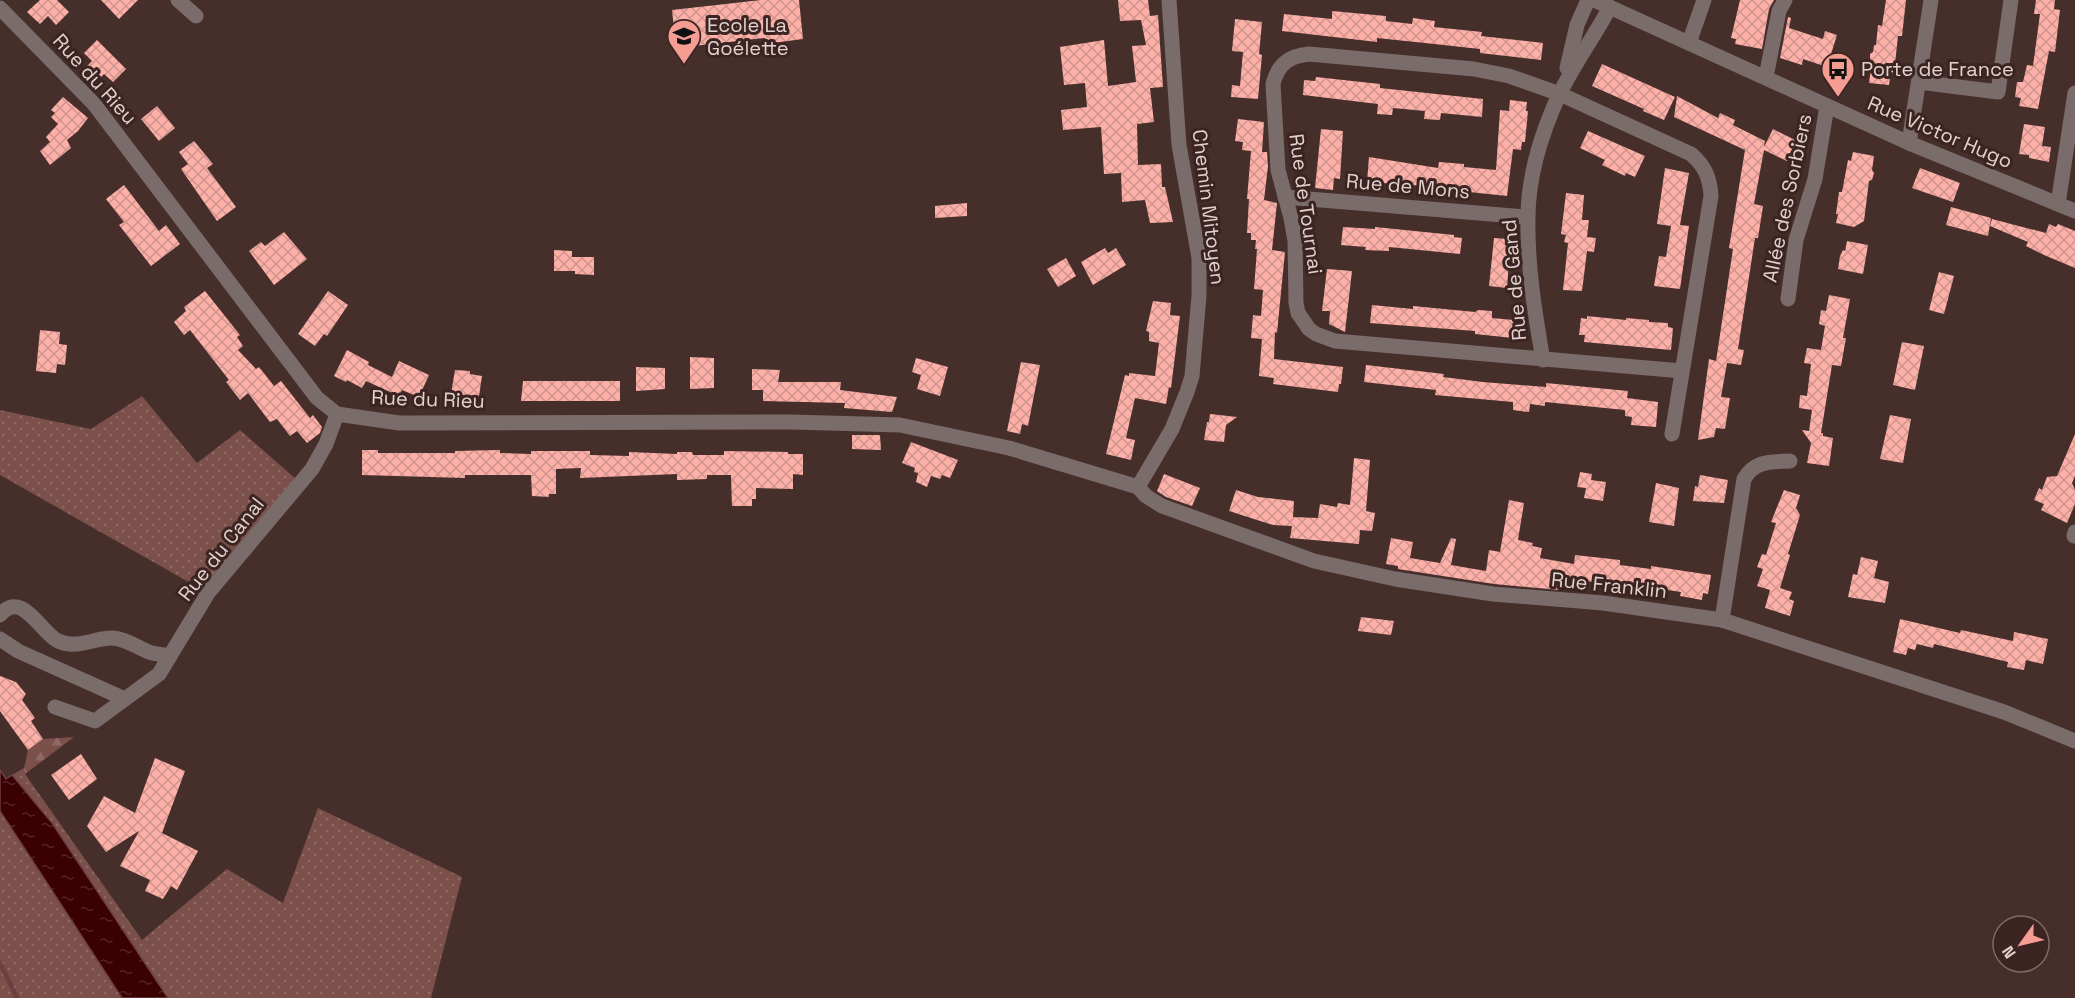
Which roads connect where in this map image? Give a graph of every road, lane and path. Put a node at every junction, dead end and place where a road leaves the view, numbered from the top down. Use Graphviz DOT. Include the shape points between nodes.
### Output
graph roads {
  1 [pos="178,0"];
  2 [pos="1169,0"];
  3 [pos="1588,0"];
  4 [pos="1594,0"];
  5 [pos="1704,0"];
  6 [pos="1785,0"];
  7 [pos="1931,0"];
  8 [pos="2011,0"];
  9 [pos="1610,7"];
  10 [pos="0,8"];
  11 [pos="196,16"];
  12 [pos="1689,43"];
  13 [pos="1766,77"];
  14 [pos="1919,82"];
  15 [pos="2075,93"];
  16 [pos="1560,94"];
  17 [pos="1827,106"];
  18 [pos="1909,143"];
  19 [pos="1285,197"];
  20 [pos="2058,204"];
  21 [pos="2075,211"];
  22 [pos="1527,217"];
  23 [pos="1788,300"];
  24 [pos="1543,360"];
  25 [pos="1682,371"];
  26 [pos="337,414"];
  27 [pos="1671,434"];
  28 [pos="1790,461"];
  29 [pos="1138,487"];
  30 [pos="0,615"];
  31 [pos="1722,620"];
  32 [pos="0,639"];
  33 [pos="170,656"];
  34 [pos="125,699"];
  35 [pos="55,706"];
  36 [pos="2075,741"];
  1 -- 11 [label="street"];
  2 -- 29 [label="street, Chemin Mitoyen" via="1179,145 1198,258 1199,296 1187,392 1172,429"];
  3 -- 16 [label="street" via="1577,25"];
  4 -- 9 [label="street, Rue Victor Hugo"];
  5 -- 12 [label="street"];
  6 -- 13 [label="street" via="1779,10"];
  7 -- 14 [label="street"];
  8 -- 14 [label="street" via="1998,92"];
  9 -- 12 [label="street, Rue Victor Hugo"];
  9 -- 16 [label="street"];
  10 -- 26 [label="street, Rue du Rieu" via="94,104 317,398"];
  12 -- 13 [label="street, Rue Victor Hugo"];
  13 -- 17 [label="street, Rue Victor Hugo"];
  14 -- 18 [label="street"];
  15 -- 20 [label="street"];
  16 -- 19 [label="street, Rue de Tournai" via="1509,76 1474,69 1297,55 1281,65 1273,84 1276,152"];
  16 -- 22 [label="street, Rue de Gand" via="1541,142"];
  16 -- 25 [label="street, Rue de Tournai" via="1691,154 1707,172 1711,196"];
  17 -- 18 [label="street, Rue Victor Hugo"];
  17 -- 23 [label="street, Allée des Sorbiers" via="1815,179 1798,230"];
  18 -- 20 [label="street, Rue Victor Hugo"];
  19 -- 22 [label="street, Rue de Mons"];
  19 -- 24 [label="street, Rue de Tournai" via="1295,241 1296,303 1303,321 1316,334 1335,341"];
  20 -- 21 [label="street, Rue Victor Hugo"];
  22 -- 24 [label="street, Rue de Gand"];
  24 -- 25 [label="street, Rue de Tournai"];
  25 -- 27 [label="street, Rue de Tournai"];
  26 -- 29 [label="street, Rue du Rieu" via="399,423 900,425 1009,448"];
  26 -- 33 [label="street, Rue du Canal" via="312,469 208,593"];
  28 -- 31 [label="street" via="1758,464 1744,479"];
  29 -- 31 [label="street, Rue Franklin" via="1162,506 1314,561 1395,579 1493,594 1603,603"];
  30 -- 33 [label="street" via="8,607 19,607 59,641 87,644 110,638"];
  31 -- 36 [label="street, Rue Franklin" via="2004,712"];
  32 -- 34 [label="street" via="18,651"];
  33 -- 34 [label="street, Rue du Canal" via="159,674"];
  34 -- 35 [label="street, Rue du Canal" via="95,721"];
}
